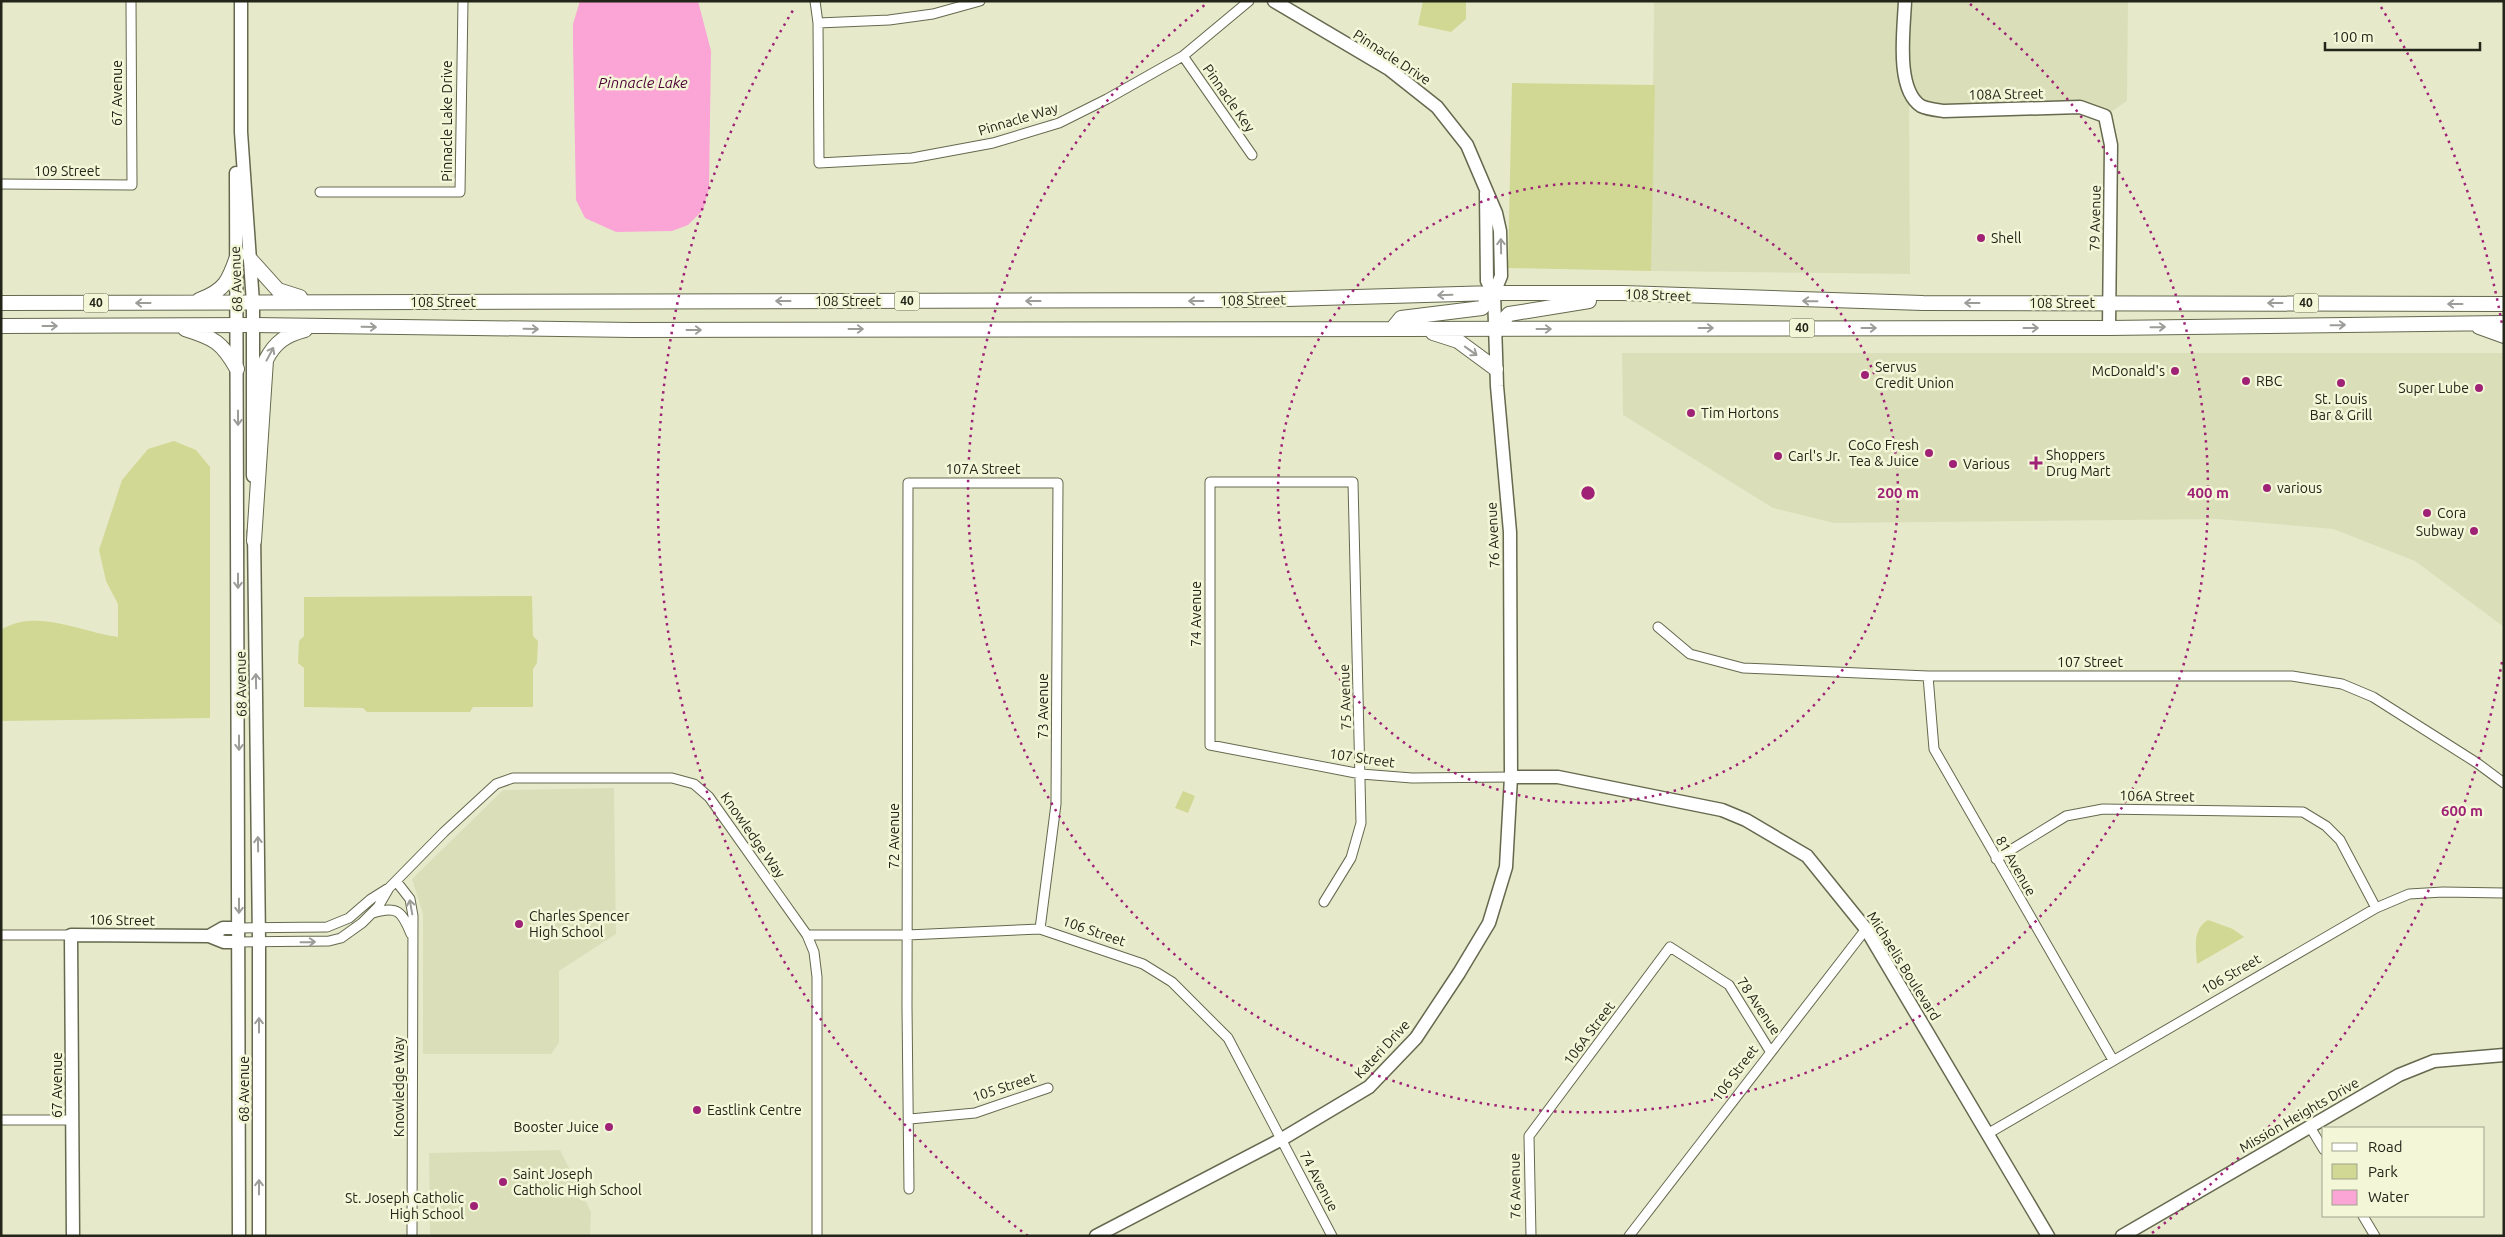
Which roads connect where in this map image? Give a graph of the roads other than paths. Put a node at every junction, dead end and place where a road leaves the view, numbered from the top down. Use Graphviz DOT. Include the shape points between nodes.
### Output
graph roads {
  1 [pos="132,1"];
  2 [pos="241,1"];
  3 [pos="463,1"];
  4 [pos="814,1"];
  5 [pos="980,1"];
  6 [pos="1249,1"];
  7 [pos="1274,1"];
  8 [pos="1904,1"];
  9 [pos="818,24"];
  10 [pos="1183,56"];
  11 [pos="2098,113"];
  12 [pos="241,132"];
  13 [pos="1252,155"];
  14 [pos="1,184"];
  15 [pos="132,184"];
  16 [pos="320,192"];
  17 [pos="238,254"];
  18 [pos="251,260"];
  19 [pos="1494,293"];
  20 [pos="1657,295"];
  21 [pos="320,302"];
  22 [pos="1,303"];
  23 [pos="192,303"];
  24 [pos="237,303"];
  25 [pos="253,303"];
  26 [pos="2108,303"];
  27 [pos="2504,304"];
  28 [pos="2466,323"];
  29 [pos="2504,323"];
  30 [pos="172,325"];
  31 [pos="237,325"];
  32 [pos="252,325"];
  33 [pos="1,326"];
  34 [pos="320,326"];
  35 [pos="2109,328"];
  36 [pos="1392,329"];
  37 [pos="1495,329"];
  38 [pos="2504,336"];
  39 [pos="1496,369"];
  40 [pos="237,370"];
  41 [pos="1210,482"];
  42 [pos="908,483"];
  43 [pos="1058,483"];
  44 [pos="254,541"];
  45 [pos="1658,627"];
  46 [pos="1928,676"];
  47 [pos="1210,745"];
  48 [pos="1361,774"];
  49 [pos="1512,777"];
  50 [pos="2504,784"];
  51 [pos="1996,859"];
  52 [pos="396,881"];
  53 [pos="389,888"];
  54 [pos="2504,893"];
  55 [pos="1324,902"];
  56 [pos="2376,908"];
  57 [pos="371,914"];
  58 [pos="259,927"];
  59 [pos="239,928"];
  60 [pos="1040,929"];
  61 [pos="1866,929"];
  62 [pos="907,934"];
  63 [pos="1,935"];
  64 [pos="71,935"];
  65 [pos="807,935"];
  66 [pos="210,936"];
  67 [pos="413,939"];
  68 [pos="239,942"];
  69 [pos="259,942"];
  70 [pos="1670,947"];
  71 [pos="1770,1051"];
  72 [pos="2504,1055"];
  73 [pos="2113,1060"];
  74 [pos="1048,1088"];
  75 [pos="910,1119"];
  76 [pos="1,1120"];
  77 [pos="72,1120"];
  78 [pos="2310,1127"];
  79 [pos="1989,1133"];
  80 [pos="1529,1136"];
  81 [pos="1282,1139"];
  82 [pos="2322,1147"];
  83 [pos="909,1189"];
  84 [pos="2364,1217"];
  85 [pos="72,1236"];
  86 [pos="239,1236"];
  87 [pos="259,1236"];
  88 [pos="412,1236"];
  89 [pos="817,1236"];
  90 [pos="1096,1236"];
  91 [pos="1332,1236"];
  92 [pos="1530,1236"];
  93 [pos="1629,1236"];
  94 [pos="2048,1236"];
  95 [pos="2122,1236"];
  96 [pos="2375,1236"];
  1 -- 15 [label="street, 67 Avenue"];
  2 -- 12 [label="street, 68 Avenue"];
  3 -- 16 [label="street, Pinnacle Lake Drive" via="460,192"];
  4 -- 9 [label="street"];
  5 -- 9 [label="street" via="915,17"];
  6 -- 10 [label="street, Pinnacle Way"];
  7 -- 19 [label="street, Pinnacle Drive" via="1389,69 1448,118 1467,145 1486,186 1487,281"];
  8 -- 11 [label="street, 108A Street" via="1904,73 1909,95 1922,107 1944,111 2080,107"];
  9 -- 10 [label="street, Pinnacle Way" via="819,163 912,158 993,143 1059,123"];
  10 -- 13 [label="street, Pinnacle Key"];
  11 -- 26 [label="street, 79 Avenue" via="2105,116 2111,145"];
  12 -- 17 [label="street, 68 Avenue" via="236,170"];
  12 -- 18 [label="street, 68 Avenue"];
  14 -- 15 [label="street, 109 Street"];
  17 -- 23 [label="main road" via="220,291"];
  17 -- 24 [label="street, 68 Avenue"];
  18 -- 21 [label="main road" via="278,290"];
  18 -- 25 [label="street, 68 Avenue"];
  19 -- 20 [label="main road, 108 Street / 40"];
  19 -- 21 [label="main road, 108 Street / 40, one-way" via="1255,300"];
  19 -- 36 [label="main road" via="1482,308 1401,318"];
  19 -- 37 [label="street, 76 Avenue"];
  26 -- 20 [label="main road, 108 Street / 40, one-way" via="1923,303"];
  20 -- 37 [label="main road" via="1574,302 1509,314"];
  21 -- 25 [label="main road, 108 Street / 40"];
  23 -- 22 [label="main road, 108 Street / 40, one-way"];
  23 -- 24 [label="main road, 108 Street / 40"];
  24 -- 25 [label="main road, 108 Street / 40"];
  24 -- 31 [label="street, 68 Avenue"];
  25 -- 32 [label="street, 68 Avenue"];
  27 -- 26 [label="main road, 108 Street / 40, one-way"];
  26 -- 35 [label="street, 79 Avenue"];
  28 -- 29 [label="main road, 108 Street / 40"];
  35 -- 28 [label="main road, 108 Street / 40, one-way"];
  28 -- 38 [label="main road"];
  30 -- 31 [label="main road, 108 Street / 40"];
  33 -- 30 [label="main road, 108 Street / 40, one-way"];
  30 -- 40 [label="main road" via="211,338 223,346"];
  31 -- 32 [label="main road, 108 Street / 40"];
  31 -- 40 [label="street, 68 Avenue"];
  32 -- 34 [label="main road, 108 Street / 40"];
  32 -- 44 [label="street, 68 Avenue"];
  34 -- 36 [label="main road, 108 Street / 40, one-way" via="632,330"];
  44 -- 34 [label="main road, one-way" via="266,360 279,341 289,334"];
  37 -- 35 [label="main road, 108 Street / 40, one-way"];
  36 -- 37 [label="main road, 108 Street / 40"];
  36 -- 39 [label="main road, one-way" via="1441,334 1458,341"];
  37 -- 39 [label="street, 76 Avenue"];
  39 -- 49 [label="street, 76 Avenue" via="1510,532"];
  40 -- 59 [label="street, 68 Avenue, one-way"];
  41 -- 47 [label="street, 74 Avenue"];
  41 -- 48 [label="street, 75 Avenue" via="1353,482"];
  42 -- 43 [label="street, 107A Street"];
  42 -- 62 [label="street, 72 Avenue"];
  43 -- 60 [label="street, 73 Avenue" via="1056,804"];
  58 -- 44 [label="street, 68 Avenue, one-way"];
  45 -- 46 [label="street, 107 Street" via="1690,654 1743,668"];
  46 -- 50 [label="street, 107 Street" via="2292,676 2342,684 2373,697 2477,763"];
  46 -- 51 [label="street, 81 Avenue" via="1934,749"];
  47 -- 48 [label="street, 107 Street"];
  48 -- 49 [label="street, 107 Street" via="1412,778"];
  48 -- 55 [label="street, 75 Avenue" via="1361,823 1351,858"];
  49 -- 61 [label="street, Michaelis Boulevard" via="1558,777 1722,810 1746,820 1806,856"];
  49 -- 81 [label="street, Kateri Drive" via="1506,867 1489,923 1459,974 1416,1038 1369,1087"];
  51 -- 56 [label="street, 106A Street" via="2066,816 2103,809 2303,812 2326,826 2340,840"];
  51 -- 73 [label="street, 81 Avenue"];
  52 -- 53 [label="street, Knowledge Way"];
  52 -- 65 [label="street, Knowledge Way" via="496,784 513,778 672,778 694,784 708,796"];
  67 -- 52 [label="street, Knowledge Way, one-way" via="410,899"];
  53 -- 57 [label="street, Knowledge Way"];
  53 -- 58 [label="street, Knowledge Way" via="339,923 327,927"];
  54 -- 56 [label="street, 106 Street" via="2409,894"];
  56 -- 73 [label="street, 106 Street"];
  57 -- 67 [label="street, Knowledge Way" via="394,910 404,918"];
  69 -- 57 [label="street, Knowledge Way, one-way" via="329,941 341,938"];
  58 -- 59 [label="street, Knowledge Way"];
  58 -- 69 [label="street, 68 Avenue"];
  59 -- 66 [label="street, 106 Street" via="223,928"];
  59 -- 68 [label="street, 68 Avenue"];
  60 -- 62 [label="street, 106 Street"];
  60 -- 81 [label="street, 106 Street" via="1142,964 1172,982 1228,1038"];
  61 -- 71 [label="street, 106 Street"];
  61 -- 79 [label="street, Michaelis Boulevard"];
  62 -- 65 [label="street, 106 Street"];
  62 -- 75 [label="street, 72 Avenue"];
  63 -- 64 [label="street, 106 Street"];
  64 -- 66 [label="street, 106 Street"];
  64 -- 77 [label="street, 67 Avenue"];
  65 -- 89 [label="street, Knowledge Way" via="814,952 817,977"];
  66 -- 68 [label="street" via="224,942"];
  67 -- 88 [label="street, Knowledge Way"];
  68 -- 69 [label="street, Knowledge Way"];
  68 -- 86 [label="street, 68 Avenue"];
  87 -- 69 [label="street, 68 Avenue, one-way"];
  70 -- 71 [label="street, 78 Avenue" via="1729,984"];
  70 -- 80 [label="street, 106A Street"];
  71 -- 93 [label="street, 106 Street"];
  72 -- 78 [label="street, Mission Heights Drive" via="2434,1061 2399,1075"];
  73 -- 79 [label="street, 106 Street"];
  74 -- 75 [label="street, 105 Street" via="975,1113"];
  75 -- 83 [label="street, 72 Avenue"];
  76 -- 77 [label="street"];
  77 -- 85 [label="street, 67 Avenue"];
  78 -- 82 [label="street"];
  78 -- 95 [label="street, Mission Heights Drive"];
  79 -- 94 [label="street, Michaelis Boulevard"];
  80 -- 92 [label="street, 76 Avenue"];
  81 -- 90 [label="street, Kateri Drive"];
  81 -- 91 [label="street, 74 Avenue"];
  84 -- 96 [label="street"];
}
